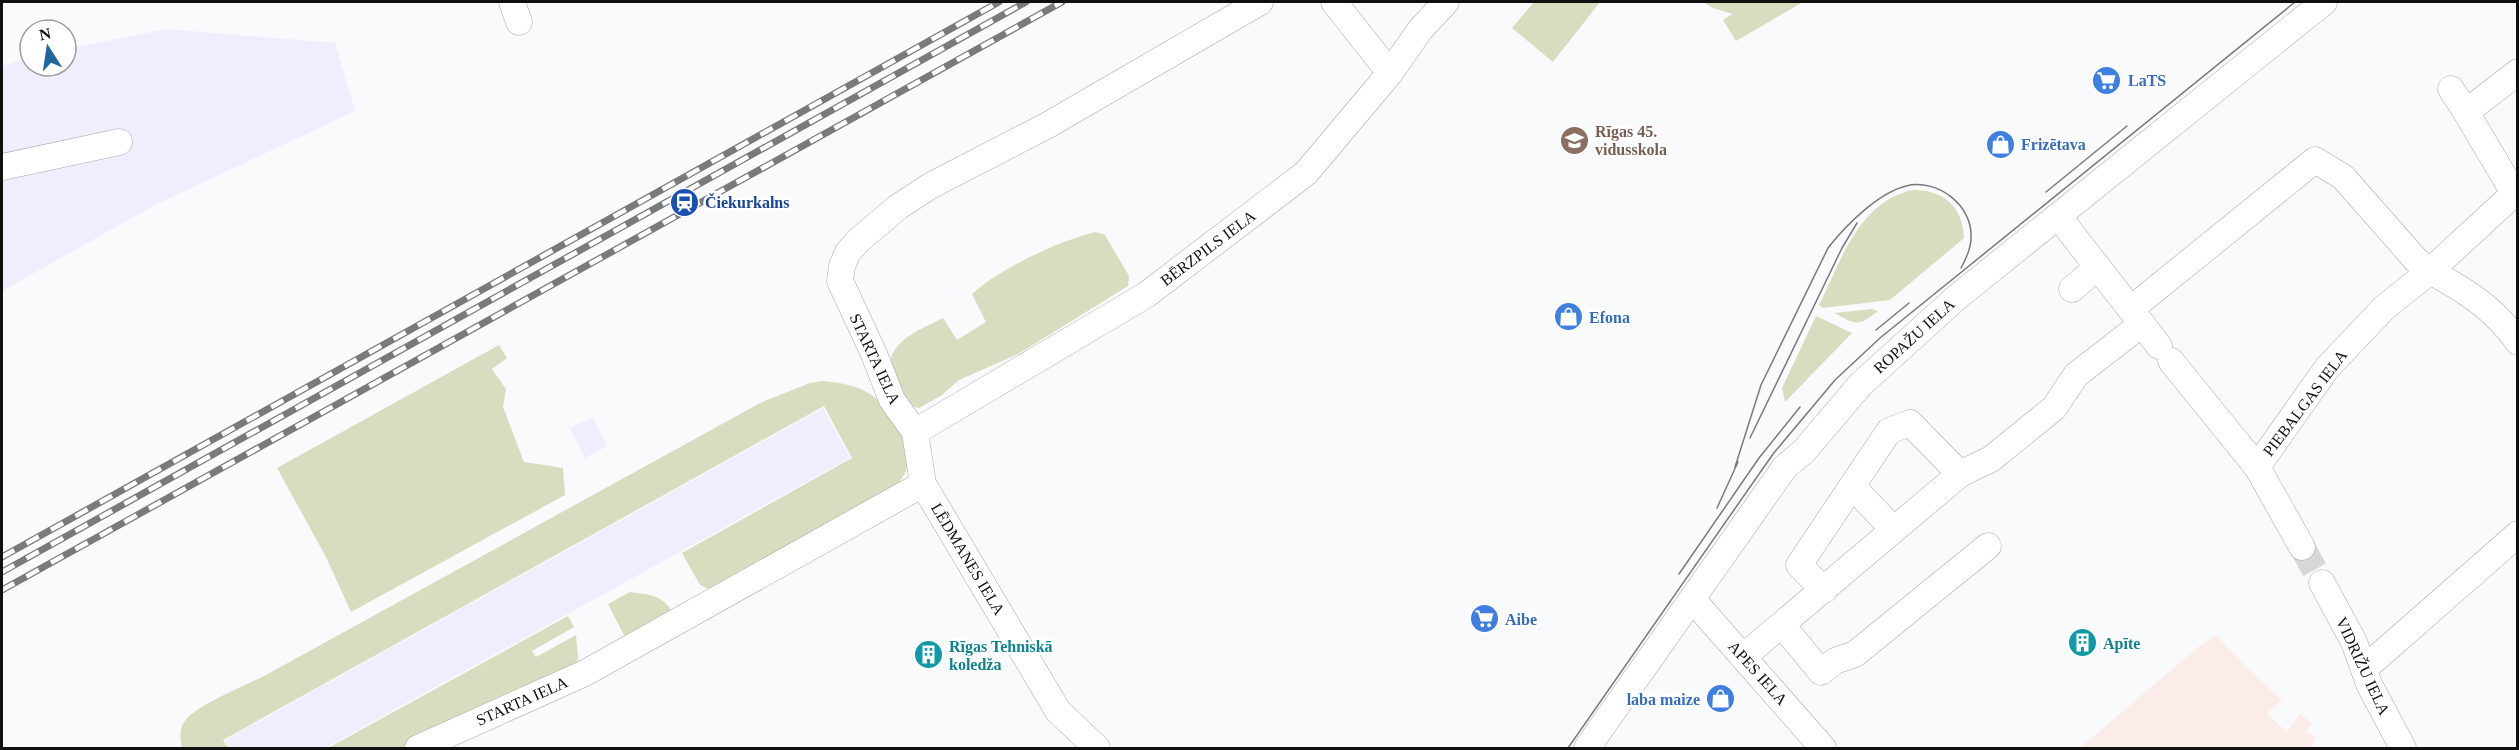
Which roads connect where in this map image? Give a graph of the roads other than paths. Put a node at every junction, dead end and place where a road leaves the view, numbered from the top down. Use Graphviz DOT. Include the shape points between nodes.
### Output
graph roads {
  1 [pos="1260,2"];
  2 [pos="1334,2"];
  3 [pos="1446,2"];
  4 [pos="2324,2"];
  5 [pos="2517,72"];
  6 [pos="1390,73"];
  7 [pos="2451,89"];
  8 [pos="2466,112"];
  9 [pos="119,142"];
  10 [pos="2,167"];
  11 [pos="2516,192"];
  12 [pos="2058,216"];
  13 [pos="2098,267"];
  14 [pos="2430,271"];
  15 [pos="2072,289"];
  16 [pos="2136,317"];
  17 [pos="2517,342"];
  18 [pos="915,432"];
  19 [pos="2257,467"];
  20 [pos="1959,474"];
  21 [pos="923,484"];
  22 [pos="1852,486"];
  23 [pos="1893,529"];
  24 [pos="2517,534"];
  25 [pos="1988,546"];
  26 [pos="2302,547"];
  27 [pos="1833,582"];
  28 [pos="2322,584"];
  29 [pos="1692,599"];
  30 [pos="1782,625"];
  31 [pos="1743,657"];
  32 [pos="2364,669"];
  33 [pos="418,748"];
  34 [pos="1097,748"];
  35 [pos="1587,748"];
  36 [pos="1823,748"];
  37 [pos="2403,748"];
  1 -- 18 [label="street, STARTA IELA" via="1058,120 930,186 898,207 848,252 840,281 891,400"];
  2 -- 6 [label="street"];
  3 -- 6 [label="street, BĒRZPILS IELA" via="1420,30"];
  4 -- 12 [label="street, ROPAŽU IELA"];
  5 -- 8 [label="street"];
  6 -- 18 [label="street, BĒRZPILS IELA" via="1306,173 1265,206 1146,295"];
  7 -- 8 [label="street"];
  8 -- 11 [label="street"];
  9 -- 10 [label="street"];
  11 -- 14 [label="street, PIEBALGAS IELA"];
  12 -- 13 [label="street"];
  12 -- 29 [label="street, ROPAŽU IELA" via="1956,298 1861,384 1804,451 1785,467"];
  13 -- 15 [label="street"];
  13 -- 16 [label="street"];
  14 -- 16 [label="street" via="2343,177 2315,160"];
  14 -- 17 [label="street" via="2473,295"];
  14 -- 19 [label="street, PIEBALGAS IELA" via="2384,308 2327,368"];
  16 -- 19 [label="street"];
  16 -- 20 [label="street" via="2076,375 2054,408 1991,459"];
  18 -- 21 [label="street, STARTA IELA"];
  19 -- 26 [label="street"];
  20 -- 22 [label="street" via="1910,423 1889,431"];
  20 -- 23 [label="street"];
  21 -- 33 [label="street, STARTA IELA" via="585,673"];
  21 -- 34 [label="street, LĒDMANES IELA" via="1058,711"];
  22 -- 23 [label="street"];
  22 -- 27 [label="street" via="1799,565"];
  23 -- 27 [label="street"];
  24 -- 32 [label="street"];
  25 -- 30 [label="street" via="1855,654 1835,661 1821,672"];
  27 -- 30 [label="street"];
  28 -- 32 [label="street, VIDRIŽU IELA"];
  29 -- 31 [label="street, APES IELA"];
  29 -- 35 [label="street, ROPAŽU IELA"];
  30 -- 31 [label="street"];
  31 -- 36 [label="street, APES IELA"];
  32 -- 37 [label="street, VIDRIŽU IELA"];
}
